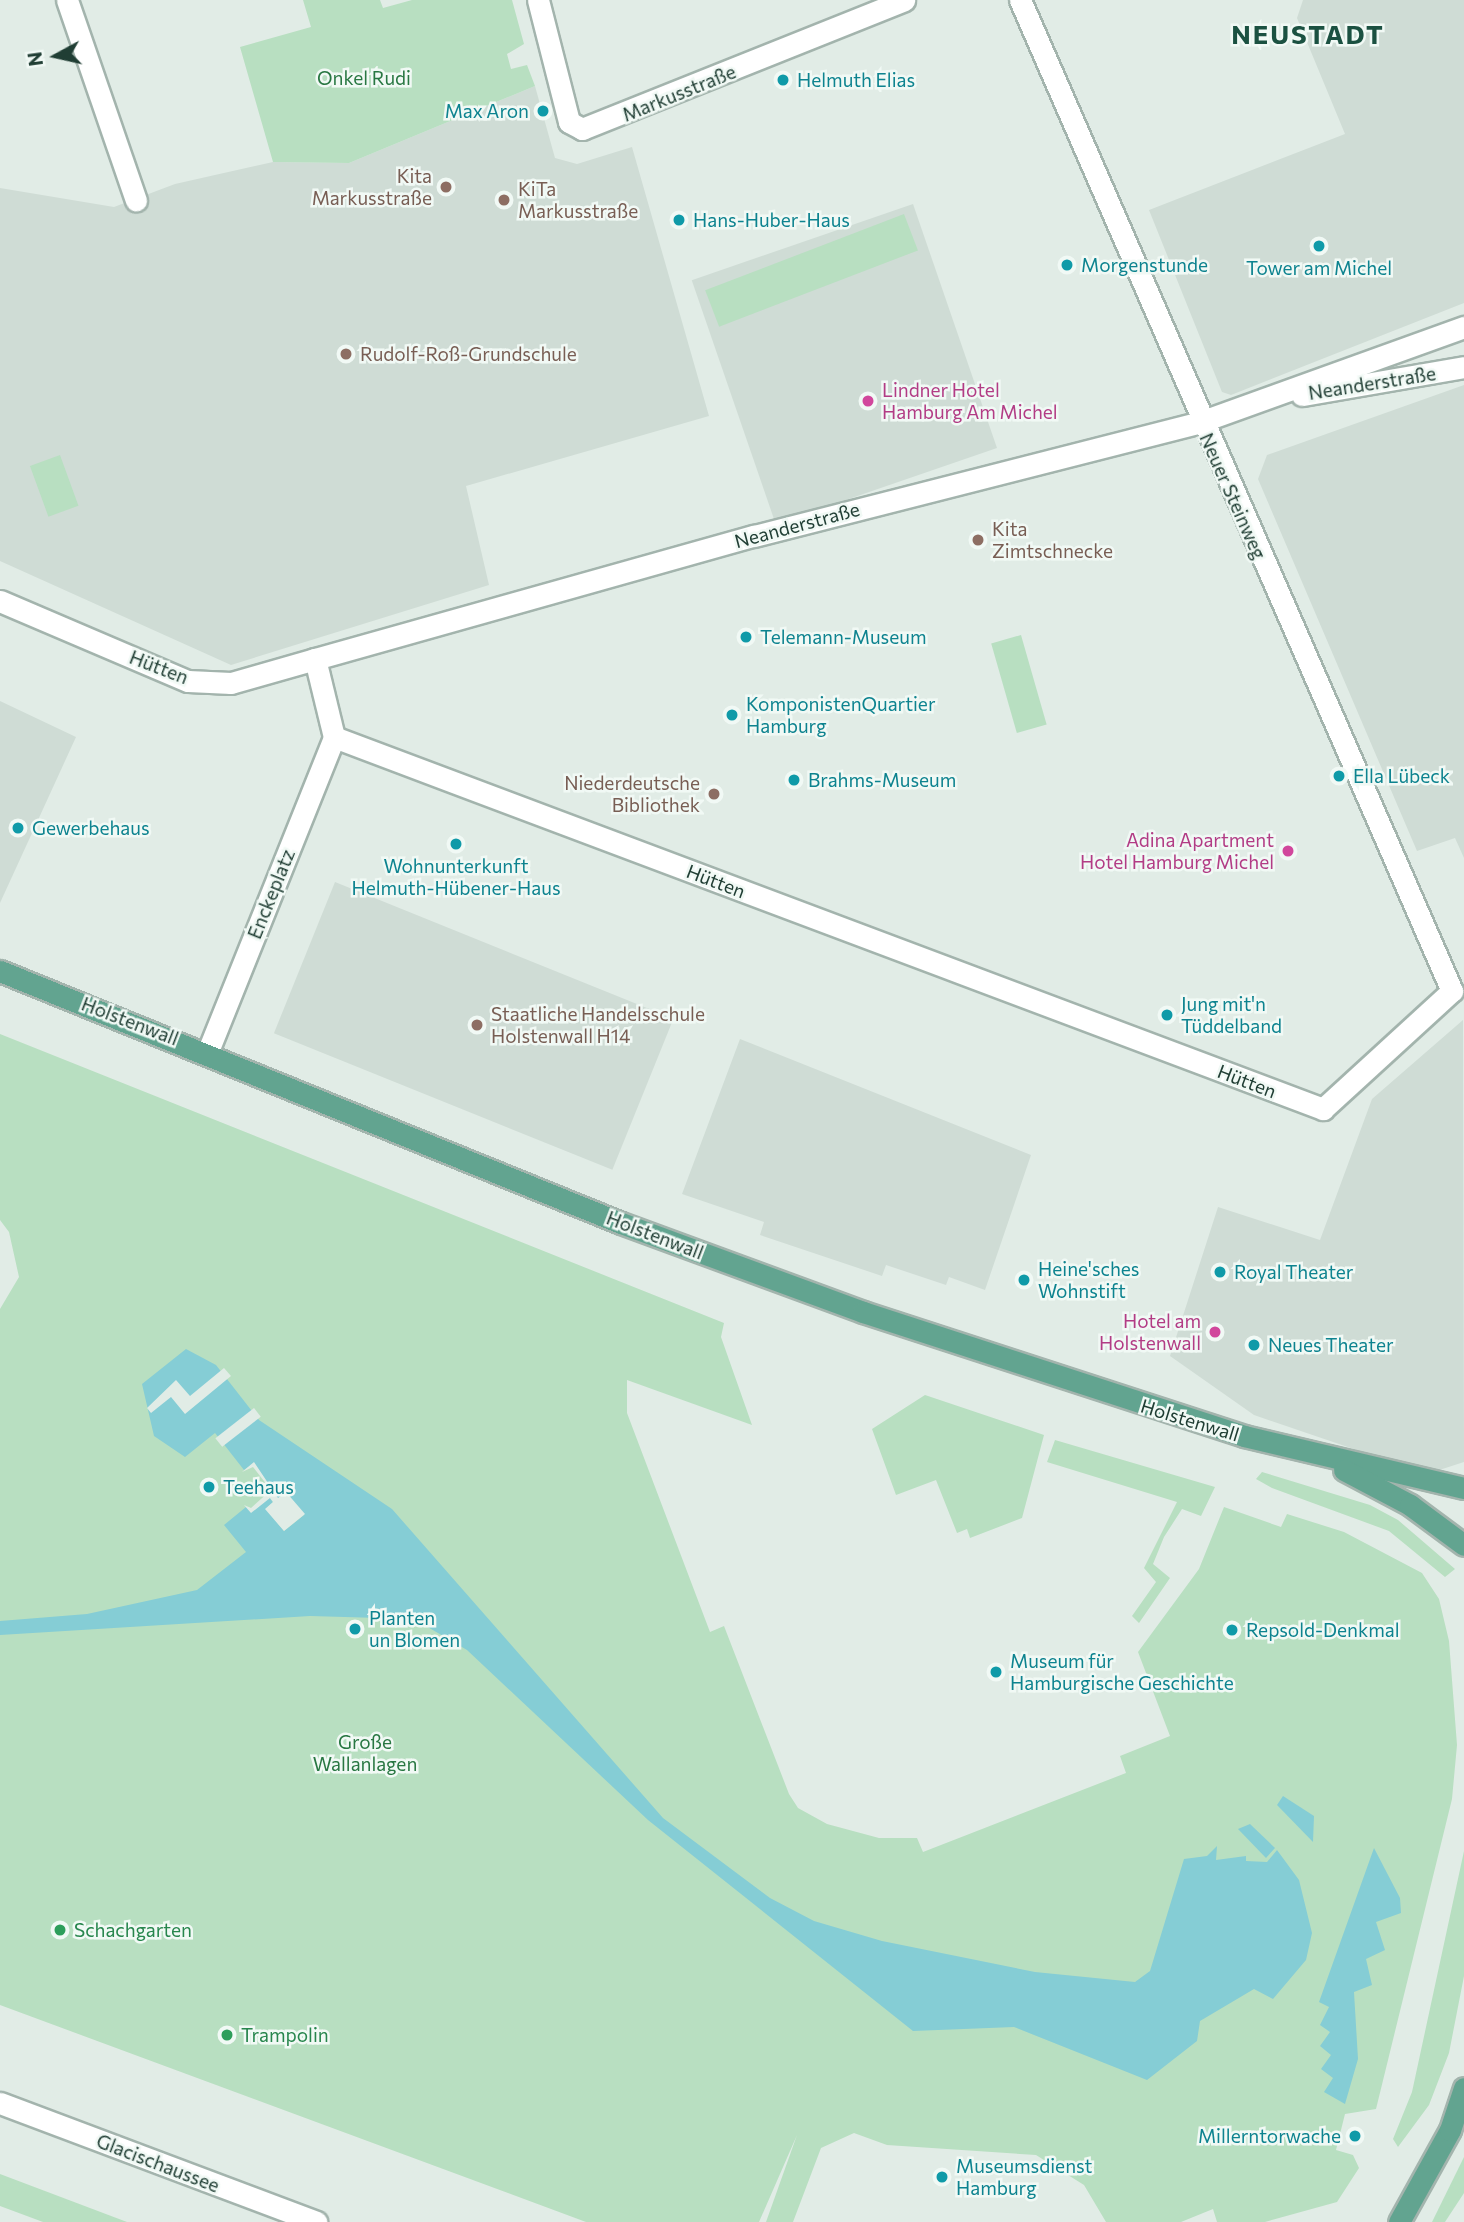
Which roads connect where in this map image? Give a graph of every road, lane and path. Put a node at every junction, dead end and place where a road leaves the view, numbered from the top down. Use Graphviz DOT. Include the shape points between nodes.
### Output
graph roads {
  1 [pos="67,0"];
  2 [pos="538,0"];
  3 [pos="904,0"];
  4 [pos="1020,0"];
  5 [pos="136,200"];
  6 [pos="1464,327"];
  7 [pos="1464,367"];
  8 [pos="1279,398"];
  9 [pos="1200,422"];
  10 [pos="0,601"];
  11 [pos="315,659"];
  12 [pos="334,737"];
  13 [pos="0,971"];
  14 [pos="1452,991"];
  15 [pos="208,1051"];
  16 [pos="1324,1459"];
  17 [pos="1464,1488"];
  18 [pos="1464,1545"];
  19 [pos="1464,2088"];
  20 [pos="0,2104"];
  21 [pos="316,2222"];
  22 [pos="1399,2222"];
  1 -- 5 [label="street"];
  2 -- 3 [label="street, Markusstraße" via="569,122 582,129"];
  4 -- 9 [label="street, Neuer Steinweg"];
  6 -- 8 [label="street, Neanderstraße" via="1366,358"];
  7 -- 8 [label="street, Neanderstraße"];
  8 -- 9 [label="street, Neanderstraße"];
  9 -- 11 [label="street, Neanderstraße" via="754,536"];
  9 -- 14 [label="street, Neuer Steinweg"];
  10 -- 11 [label="street, Hütten" via="188,681 231,683"];
  11 -- 12 [label="street"];
  12 -- 14 [label="street, Hütten" via="1323,1110"];
  12 -- 15 [label="street, Enckeplatz"];
  13 -- 15 [label="main road, Holstenwall"];
  15 -- 16 [label="main road, Holstenwall" via="621,1223 1069,1382"];
  16 -- 17 [label="main road, Holstenwall"];
  16 -- 18 [label="main road, Holstenwall" via="1410,1505"];
  19 -- 22 [label="main road" via="1450,2130"];
  20 -- 21 [label="street, Glacischaussee"];
}
